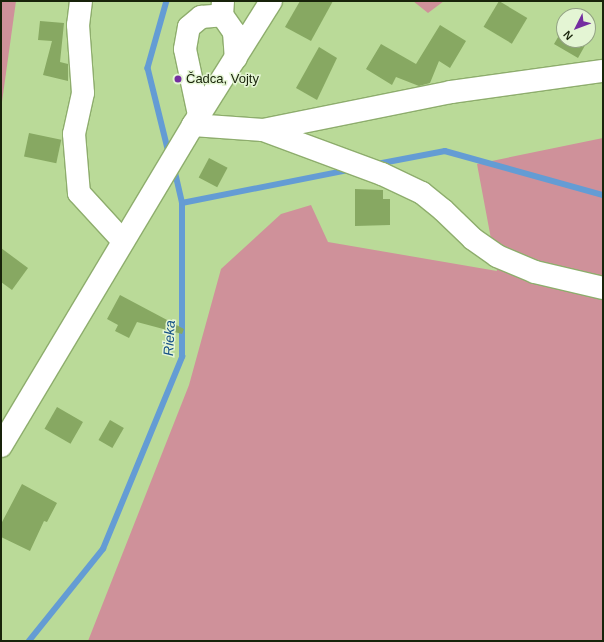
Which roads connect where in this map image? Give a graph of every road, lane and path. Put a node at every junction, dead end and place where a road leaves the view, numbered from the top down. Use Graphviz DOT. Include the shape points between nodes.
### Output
graph roads {
  1 [pos="81,1"];
  2 [pos="271,1"];
  3 [pos="223,8"];
  4 [pos="236,58"];
  5 [pos="603,71"];
  6 [pos="196,120"];
  7 [pos="263,130"];
  8 [pos="123,241"];
  9 [pos="603,288"];
  10 [pos="1,446"];
  1 -- 8 [label="street" via="78,25 83,93 74,134 80,193"];
  2 -- 4 [label="street"];
  3 -- 4 [label="street" via="234,32"];
  3 -- 6 [label="street" via="201,17 189,27 186,48"];
  4 -- 6 [label="street"];
  5 -- 7 [label="street" via="451,92"];
  6 -- 7 [label="street"];
  6 -- 8 [label="street"];
  7 -- 9 [label="street" via="382,174 422,193 472,239 497,256 535,272"];
  8 -- 10 [label="street"];
}
